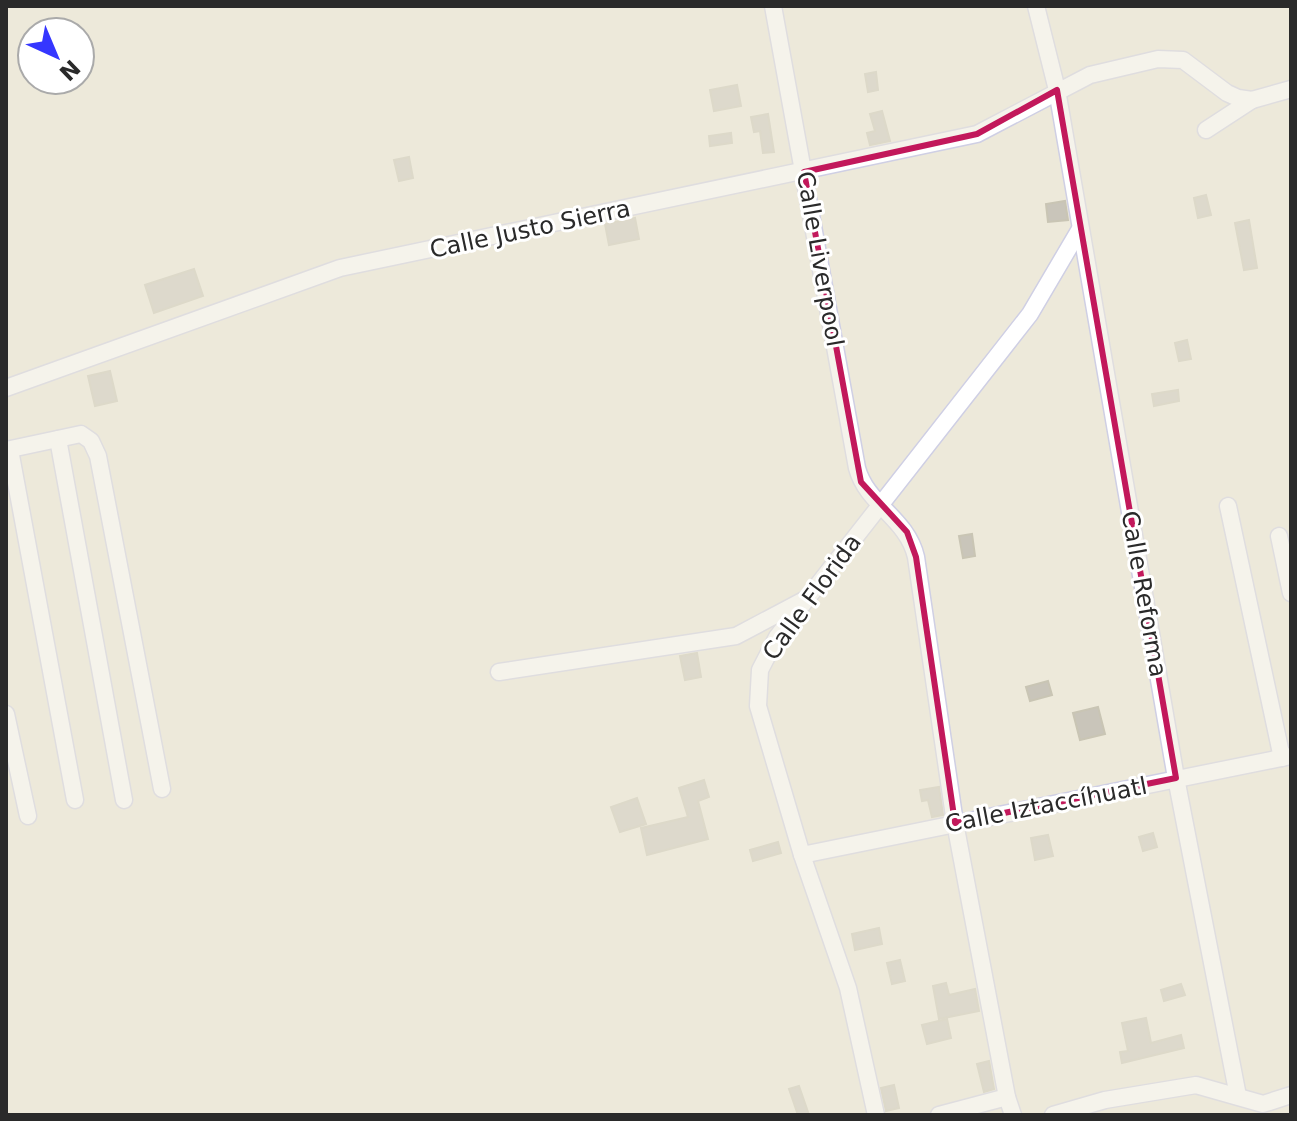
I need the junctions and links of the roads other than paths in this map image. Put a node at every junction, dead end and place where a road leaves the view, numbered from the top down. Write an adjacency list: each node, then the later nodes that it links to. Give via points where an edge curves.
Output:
1 (773, 6): 7 (street, Calle Liverpool)
2 (1036, 6): 4 (street, Calle Reforma)
3 (1291, 89): 5 (street)
4 (1057, 90): 5 (street, Calle Justo Sierra, via 1090,75 1158,59 1183,60 1227,93); 7 (street, Calle Justo Sierra, via 977,134); 8 (street, Calle Reforma)
5 (1252, 100): 6 (street)
6 (1206, 130)
7 (804, 172): 9 (street, Calle Justo Sierra, via 340,268); 12 (street, Calle Liverpool, via 857,468 861,482)
8 (1080, 229): 12 (street, Calle Florida, via 1030,314); 20 (street, Calle Reforma)
9 (6, 388)
10 (58, 439): 11 (street); 21 (street, via 81,434 98,456); 23 (street)
11 (8, 450): 22 (street)
12 (882, 504): 16 (street, Calle Florida); 25 (street, Calle Liverpool, via 907,532 916,557)
13 (1228, 506): 19 (street)
14 (1279, 536): 15 (street)
15 (1291, 593)
16 (809, 597): 17 (street, via 736,636); 26 (street, Calle Florida, via 777,637 760,670 758,706)
17 (499, 672)
18 (6, 714): 24 (street)
19 (1286, 757): 20 (street, Calle Iztaccíhuatl)
20 (1176, 778): 25 (street, Calle Iztaccíhuatl); 28 (street, Calle Reforma)
21 (162, 789)
22 (75, 800)
23 (124, 800)
24 (28, 816)
25 (955, 823): 26 (street, Calle Iztaccíhuatl); 29 (street, Calle Liverpool)
26 (802, 855): 30 (street, Calle Florida, via 848,988)
27 (1291, 1095): 28 (street, via 1263,1104)
28 (1238, 1096): 33 (street, via 1196,1085 1105,1100)
29 (1007, 1097): 31 (street); 32 (street, Calle Liverpool)
30 (876, 1115)
31 (939, 1115)
32 (1013, 1115)
33 (1053, 1115)

